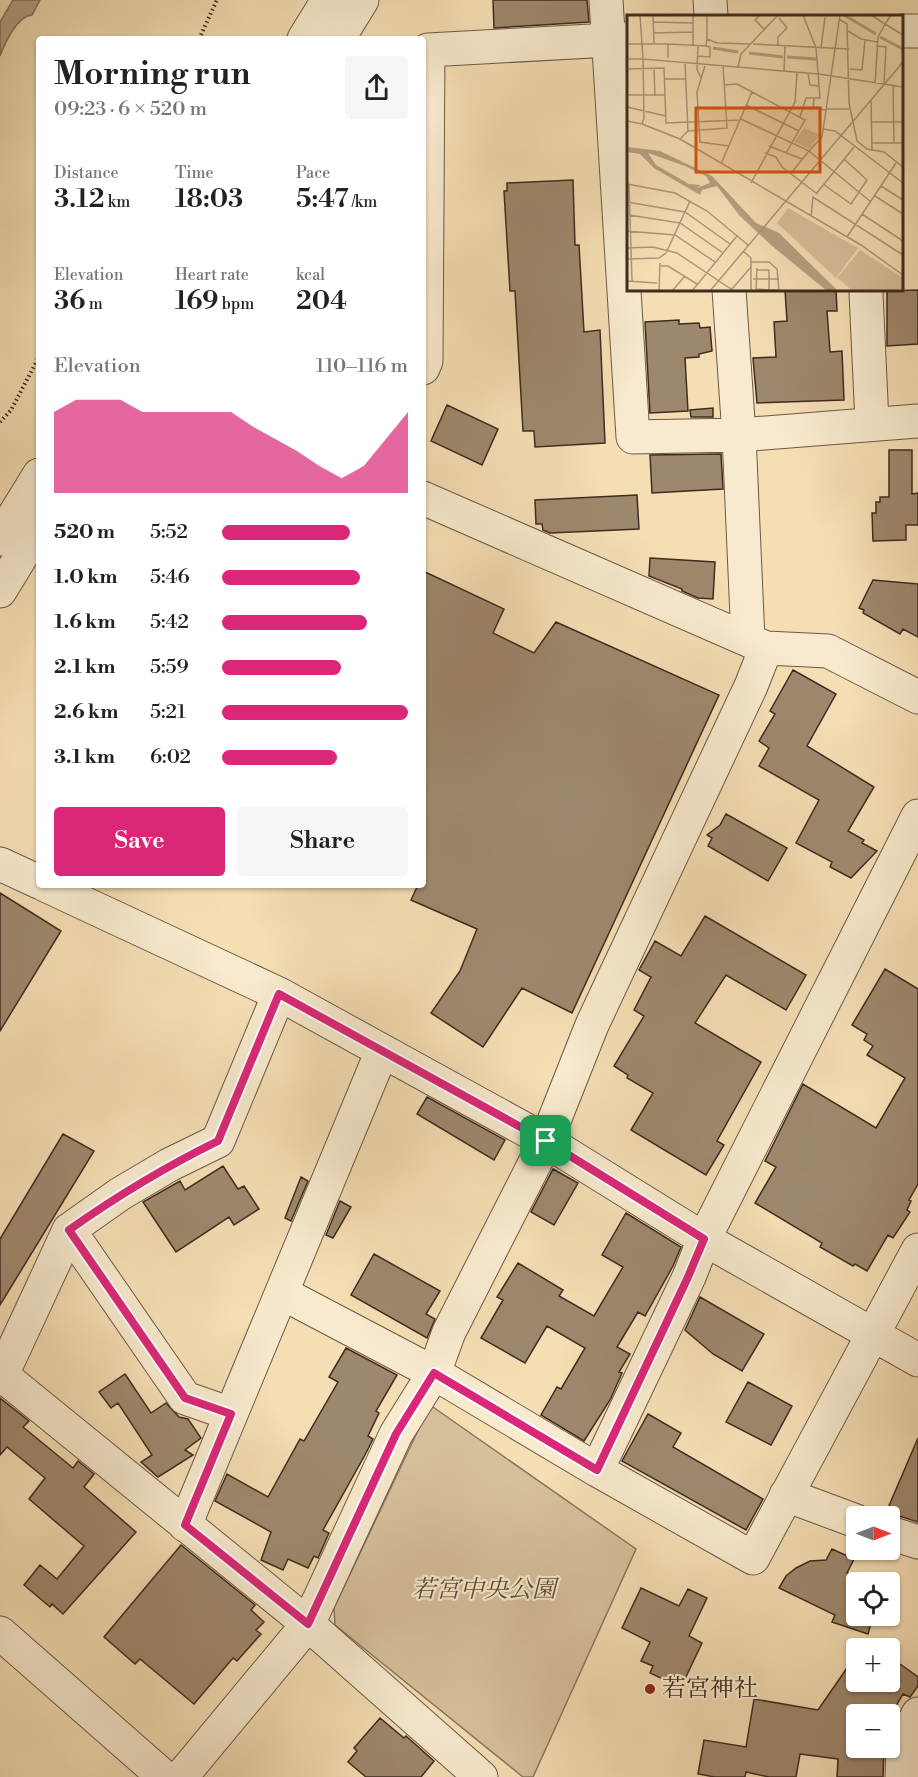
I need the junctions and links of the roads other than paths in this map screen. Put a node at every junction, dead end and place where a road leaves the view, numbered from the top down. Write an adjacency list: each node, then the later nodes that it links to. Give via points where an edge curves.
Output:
1 (328, 0): 8 (street)
2 (362, 0): 9 (street)
3 (606, 0): 10 (street)
4 (710, 0): 5 (street)
5 (711, 15)
6 (918, 31): 7 (street)
7 (903, 32)
8 (306, 36)
9 (340, 36)
10 (619, 40): 11 (street); 15 (street, via 428,50)
11 (627, 267)
12 (628, 291): 18 (street, via 633,437)
13 (729, 291): 18 (street)
14 (866, 292): 17 (street)
15 (426, 361)
16 (918, 421): 17 (street)
17 (872, 423): 18 (street)
18 (739, 435): 24 (street)
19 (36, 480): 22 (street)
20 (426, 499): 24 (street)
21 (36, 532): 23 (street)
22 (0, 539)
23 (0, 591)
24 (757, 644): 25 (street, via 828,651); 32 (street, via 751,686 592,1025)
25 (918, 697)
26 (918, 816): 34 (street)
27 (0, 864): 28 (street)
28 (36, 881)
29 (51, 888): 30 (street)
30 (279, 994): 31 (street); 33 (street, via 218,1141 120,1194)
31 (382, 1051): 32 (street); 36 (street)
32 (546, 1141): 34 (street); 39 (street, via 458,1313)
33 (69, 1230): 40 (street); 41 (street, via 185,1398)
34 (704, 1239): 37 (street); 42 (street)
35 (918, 1250): 37 (street)
36 (282, 1293): 39 (street); 41 (street)
37 (873, 1333): 38 (street); 43 (street)
38 (918, 1360)
39 (434, 1373): 42 (street); 48 (street, via 396,1434)
40 (2, 1378): 45 (street)
41 (231, 1414): 45 (street)
42 (597, 1470): 43 (street, via 753,1558)
43 (786, 1495): 44 (street)
44 (846, 1517)
45 (185, 1525): 48 (street)
46 (900, 1536): 47 (street)
47 (918, 1542)
48 (308, 1624): 52 (street); 53 (street)
49 (0, 1633): 51 (street)
50 (918, 1714): 54 (street, via 903,1743)
51 (164, 1777)
52 (181, 1777)
53 (481, 1777)
54 (902, 1777)

